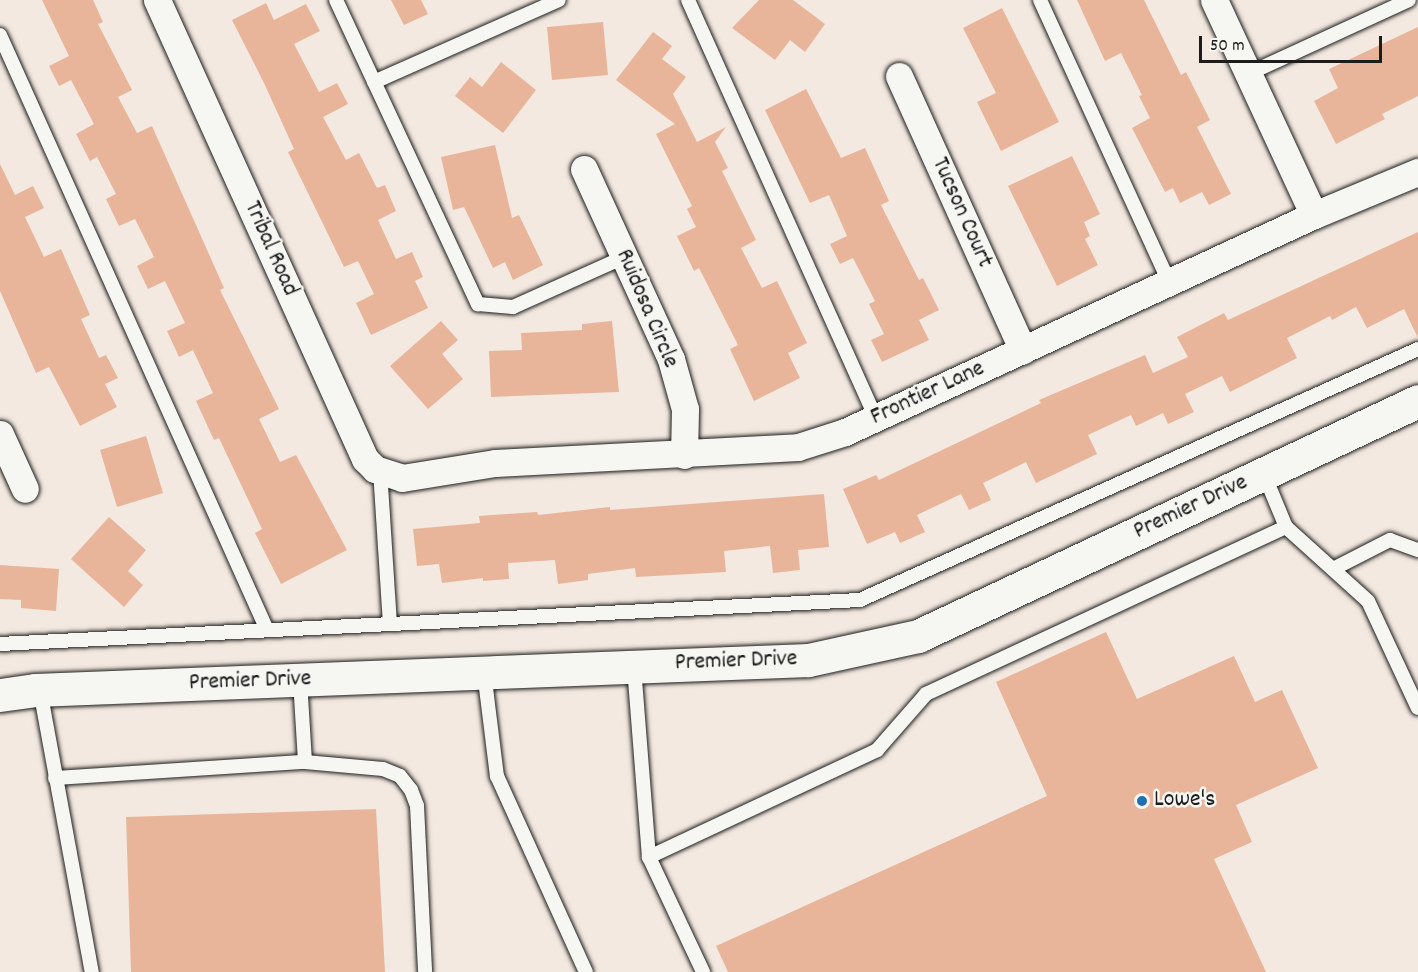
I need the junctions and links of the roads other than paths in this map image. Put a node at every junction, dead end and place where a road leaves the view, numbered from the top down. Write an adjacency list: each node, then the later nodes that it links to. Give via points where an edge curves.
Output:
1 (336, 0): 12 (lane)
2 (559, 0): 12 (lane)
3 (687, 0): 21 (lane)
4 (1040, 0): 17 (lane)
5 (1214, 0): 10 (street)
6 (1409, 0): 8 (lane)
7 (165, 3): 24 (street, Tribal Road, via 365,459)
8 (1393, 3): 10 (lane)
9 (0, 35): 31 (lane)
10 (1248, 74): 15 (street)
11 (899, 76): 19 (street, Tucson Court)
12 (374, 82): 16 (lane, via 478,304 513,307)
13 (584, 169): 16 (street, Ruidosa Circle)
14 (1418, 172): 15 (street, Frontier Lane)
15 (1314, 214): 17 (street, Frontier Lane)
16 (624, 257): 23 (street, Ruidosa Circle, via 671,359 685,409)
17 (1169, 282): 19 (street, Frontier Lane)
18 (1418, 349): 30 (lane, via 860,600)
19 (1023, 351): 21 (street, Frontier Lane)
20 (1418, 402): 25 (street, Premier Drive)
21 (876, 418): 23 (street, Frontier Lane, via 798,447)
22 (0, 434): 26 (street)
23 (684, 455): 24 (street, Frontier Lane, via 495,463)
24 (391, 474): 30 (lane)
25 (1264, 474): 27 (lane); 33 (street, Premier Drive, via 918,636 808,660)
26 (25, 489)
27 (1286, 527): 29 (lane); 41 (lane, via 926,694 877,750)
28 (1418, 550): 29 (lane, via 1390,540)
29 (1335, 568): 38 (lane, via 1368,601)
30 (390, 624): 31 (lane)
31 (267, 630): 32 (lane)
32 (0, 644)
33 (634, 667): 34 (street, Premier Drive); 41 (lane)
34 (484, 672): 35 (street, Premier Drive); 44 (lane, via 497,776)
35 (300, 680): 36 (street, Premier Drive); 39 (lane)
36 (40, 690): 37 (street, Premier Drive); 40 (lane)
37 (0, 695)
38 (1418, 708)
39 (305, 762): 40 (lane); 43 (lane, via 383,769 400,776 411,790 417,806)
40 (55, 778): 42 (lane)
41 (649, 857): 45 (lane)
42 (92, 972)
43 (425, 972)
44 (586, 972)
45 (704, 972)

